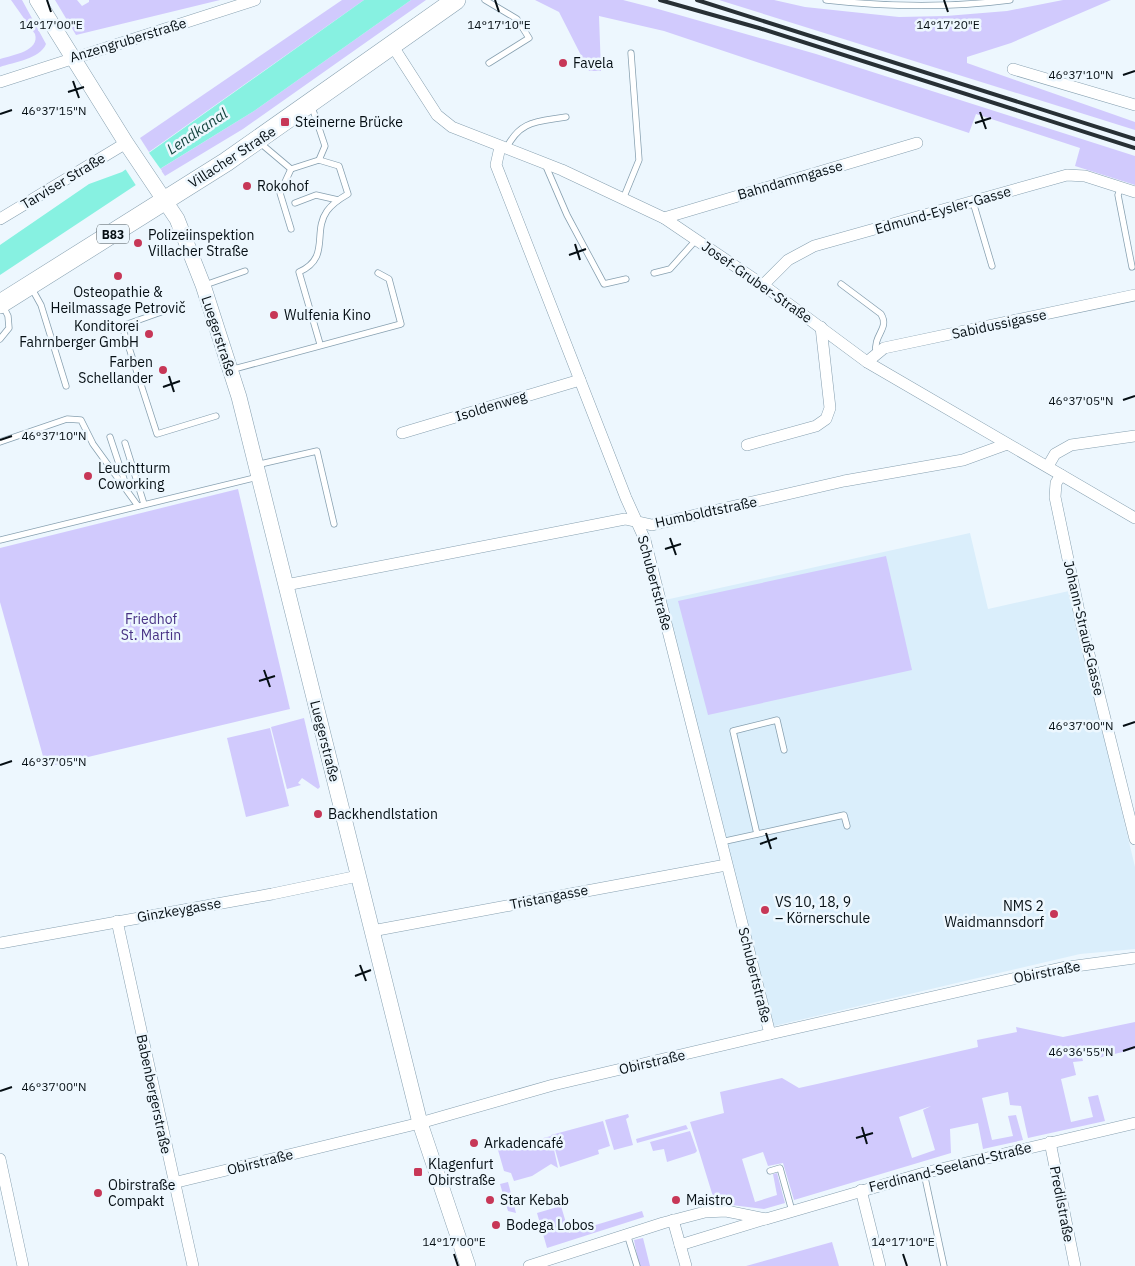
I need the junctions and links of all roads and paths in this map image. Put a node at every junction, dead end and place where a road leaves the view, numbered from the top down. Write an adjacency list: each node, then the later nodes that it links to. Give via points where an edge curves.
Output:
1 (37, 0): 9 (street, Luegerstraße)
2 (256, 0): 9 (street, Anzengruberstraße)
3 (456, 0): 7 (main road, Villacher Straße / B83)
4 (485, 0): 10 (lane, via 517,19 529,38)
5 (826, 0): 6 (lane, via 876,6 980,4)
6 (1010, 0)
7 (392, 45): 13 (main road, Villacher Straße / B83); 19 (street, Josef-Gruber-Straße, via 437,115 452,127)
8 (631, 53): 26 (lane, via 639,160)
9 (73, 57): 12 (street, Anzengruberstraße); 18 (street, Luegerstraße)
10 (489, 64)
11 (1013, 69): 14 (street)
12 (0, 82)
13 (311, 104): 16 (main road, Villacher Straße / B83); 20 (lane, via 325,146)
14 (1135, 105)
15 (566, 117): 19 (lane, via 529,124 513,134)
16 (257, 141): 22 (lane); 25 (main road, Villacher Straße / B83)
17 (917, 143): 30 (street, Bahndammgasse)
18 (128, 146): 25 (street, Luegerstraße); 31 (street, Tarviser Straße)
19 (503, 148): 21 (street, Josef-Gruber-Straße); 53 (street, Schubertstraße, via 496,165)
20 (319, 160): 22 (lane); 27 (lane, via 339,166 348,194)
21 (545, 164): 26 (street, Josef-Gruber-Straße); 39 (lane, via 567,215 604,284)
22 (291, 169): 32 (lane, via 280,193)
23 (1121, 187): 24 (street, Edmund-Eysler-Gasse); 28 (street, Edmund-Eysler-Gasse, via 1085,176 1067,175); 35 (lane, via 1118,195)
24 (1135, 192)
25 (160, 193): 41 (main road, Villacher Straße / B83); 43 (street, Luegerstraße, via 182,228)
26 (622, 199): 30 (street, Josef-Gruber-Straße)
27 (338, 200): 29 (lane, via 316,195); 49 (lane, via 327,211 321,224 321,249 314,261 299,272)
28 (973, 202): 34 (lane); 42 (street, Edmund-Eysler-Gasse, via 814,246 788,260)
29 (295, 203)
30 (664, 218): 33 (street, Josef-Gruber-Straße)
31 (0, 219)
32 (291, 228)
33 (696, 240): 37 (lane, via 670,268); 42 (street, Josef-Gruber-Straße)
34 (992, 266)
35 (1132, 267)
36 (244, 271): 43 (lane)
37 (654, 272)
38 (378, 273): 49 (lane, via 389,279 401,324)
39 (626, 279)
40 (841, 284): 50 (lane, via 884,319 884,326 876,338)
41 (30, 285): 45 (main road, Villacher Straße / B83); 54 (lane, via 41,305)
42 (763, 285): 47 (street, Josef-Gruber-Straße)
43 (203, 286): 52 (street, Luegerstraße)
44 (1135, 295): 50 (street, Sabidussigasse, via 884,348)
45 (1, 303): 48 (lane, via 8,316 9,328)
46 (178, 306): 55 (lane, via 122,326 157,434)
47 (821, 326): 51 (street, Josef-Gruber-Straße); 62 (street, via 830,408 826,419 816,426)
48 (0, 339)
49 (320, 344): 52 (lane)
50 (876, 353): 51 (street, Sabidussigasse)
51 (867, 362): 61 (street, Josef-Gruber-Straße)
52 (230, 370): 64 (street, Luegerstraße)
53 (580, 380): 56 (street, Isoldenweg); 69 (street, Schubertstraße)
54 (66, 386)
55 (216, 416)
56 (402, 433)
57 (1135, 436): 63 (street, via 1071,445 1055,454)
58 (110, 437): 66 (lane)
59 (0, 442): 66 (lane, via 67,419 81,420 93,444)
60 (126, 443): 67 (lane)
61 (1007, 444): 63 (street, Josef-Gruber-Straße); 69 (street, Humboldtstraße, via 963,460 844,481 652,525)
62 (747, 445)
63 (1048, 466): 65 (street, Josef-Gruber-Straße)
64 (257, 471): 67 (lane); 70 (lane, via 317,451); 72 (street, Luegerstraße)
65 (1061, 475): 68 (street, Josef-Gruber-Straße); 76 (street, Johann-Strauß-Gasse, via 1056,483 1055,497 1082,626)
66 (128, 492): 67 (lane)
67 (141, 505): 71 (lane)
68 (1135, 518)
69 (637, 522): 72 (street, Humboldtstraße, via 625,519); 77 (street, Schubertstraße, via 650,559)
70 (334, 524)
71 (0, 540)
72 (286, 585): 79 (street, Luegerstraße)
73 (784, 750): 75 (lane, via 777,720 733,731)
74 (847, 826): 75 (lane, via 844,814)
75 (757, 834): 77 (lane)
76 (1135, 840)
77 (721, 842): 78 (street, Schubertstraße)
78 (726, 865): 81 (street, Tristangasse); 84 (street, Schubertstraße)
79 (358, 876): 80 (street, Ginzkeygasse); 81 (street, Luegerstraße)
80 (117, 922): 82 (street, Ginzkeygasse); 91 (street, Babenbergerstraße)
81 (372, 930): 86 (street, Luegerstraße)
82 (0, 943)
83 (1135, 958): 84 (street, Obirstraße, via 1061,968)
84 (770, 1034): 86 (street, Obirstraße, via 553,1085)
85 (1135, 1122): 87 (street, Ferdinand-Seeland-Straße)
86 (420, 1123): 91 (street, Obirstraße); 101 (street, Luegerstraße)
87 (1050, 1142): 90 (street, Ferdinand-Seeland-Straße); 106 (street, Predilstraße)
88 (0, 1159): 99 (street)
89 (770, 1171): 93 (lane, via 780,1168)
90 (924, 1173): 92 (street, Ferdinand-Seeland-Straße); 105 (lane)
91 (173, 1183): 100 (street, Babenbergerstraße)
92 (861, 1190): 93 (street, Ferdinand-Seeland-Straße); 104 (street)
93 (792, 1211): 94 (street, Ferdinand-Seeland-Straße)
94 (766, 1219): 95 (street, Ferdinand-Seeland-Straße, via 718,1211); 97 (street, Ferdinand-Seeland-Straße)
95 (673, 1220): 96 (street, Ferdinand-Seeland-Straße); 97 (street)
96 (627, 1234): 98 (street, Ferdinand-Seeland-Straße); 102 (lane)
97 (680, 1245): 103 (street)
98 (536, 1265)
99 (23, 1266)
100 (193, 1266)
101 (468, 1266)
102 (637, 1266)
103 (686, 1266)
104 (880, 1266)
105 (944, 1266)
106 (1075, 1266)

